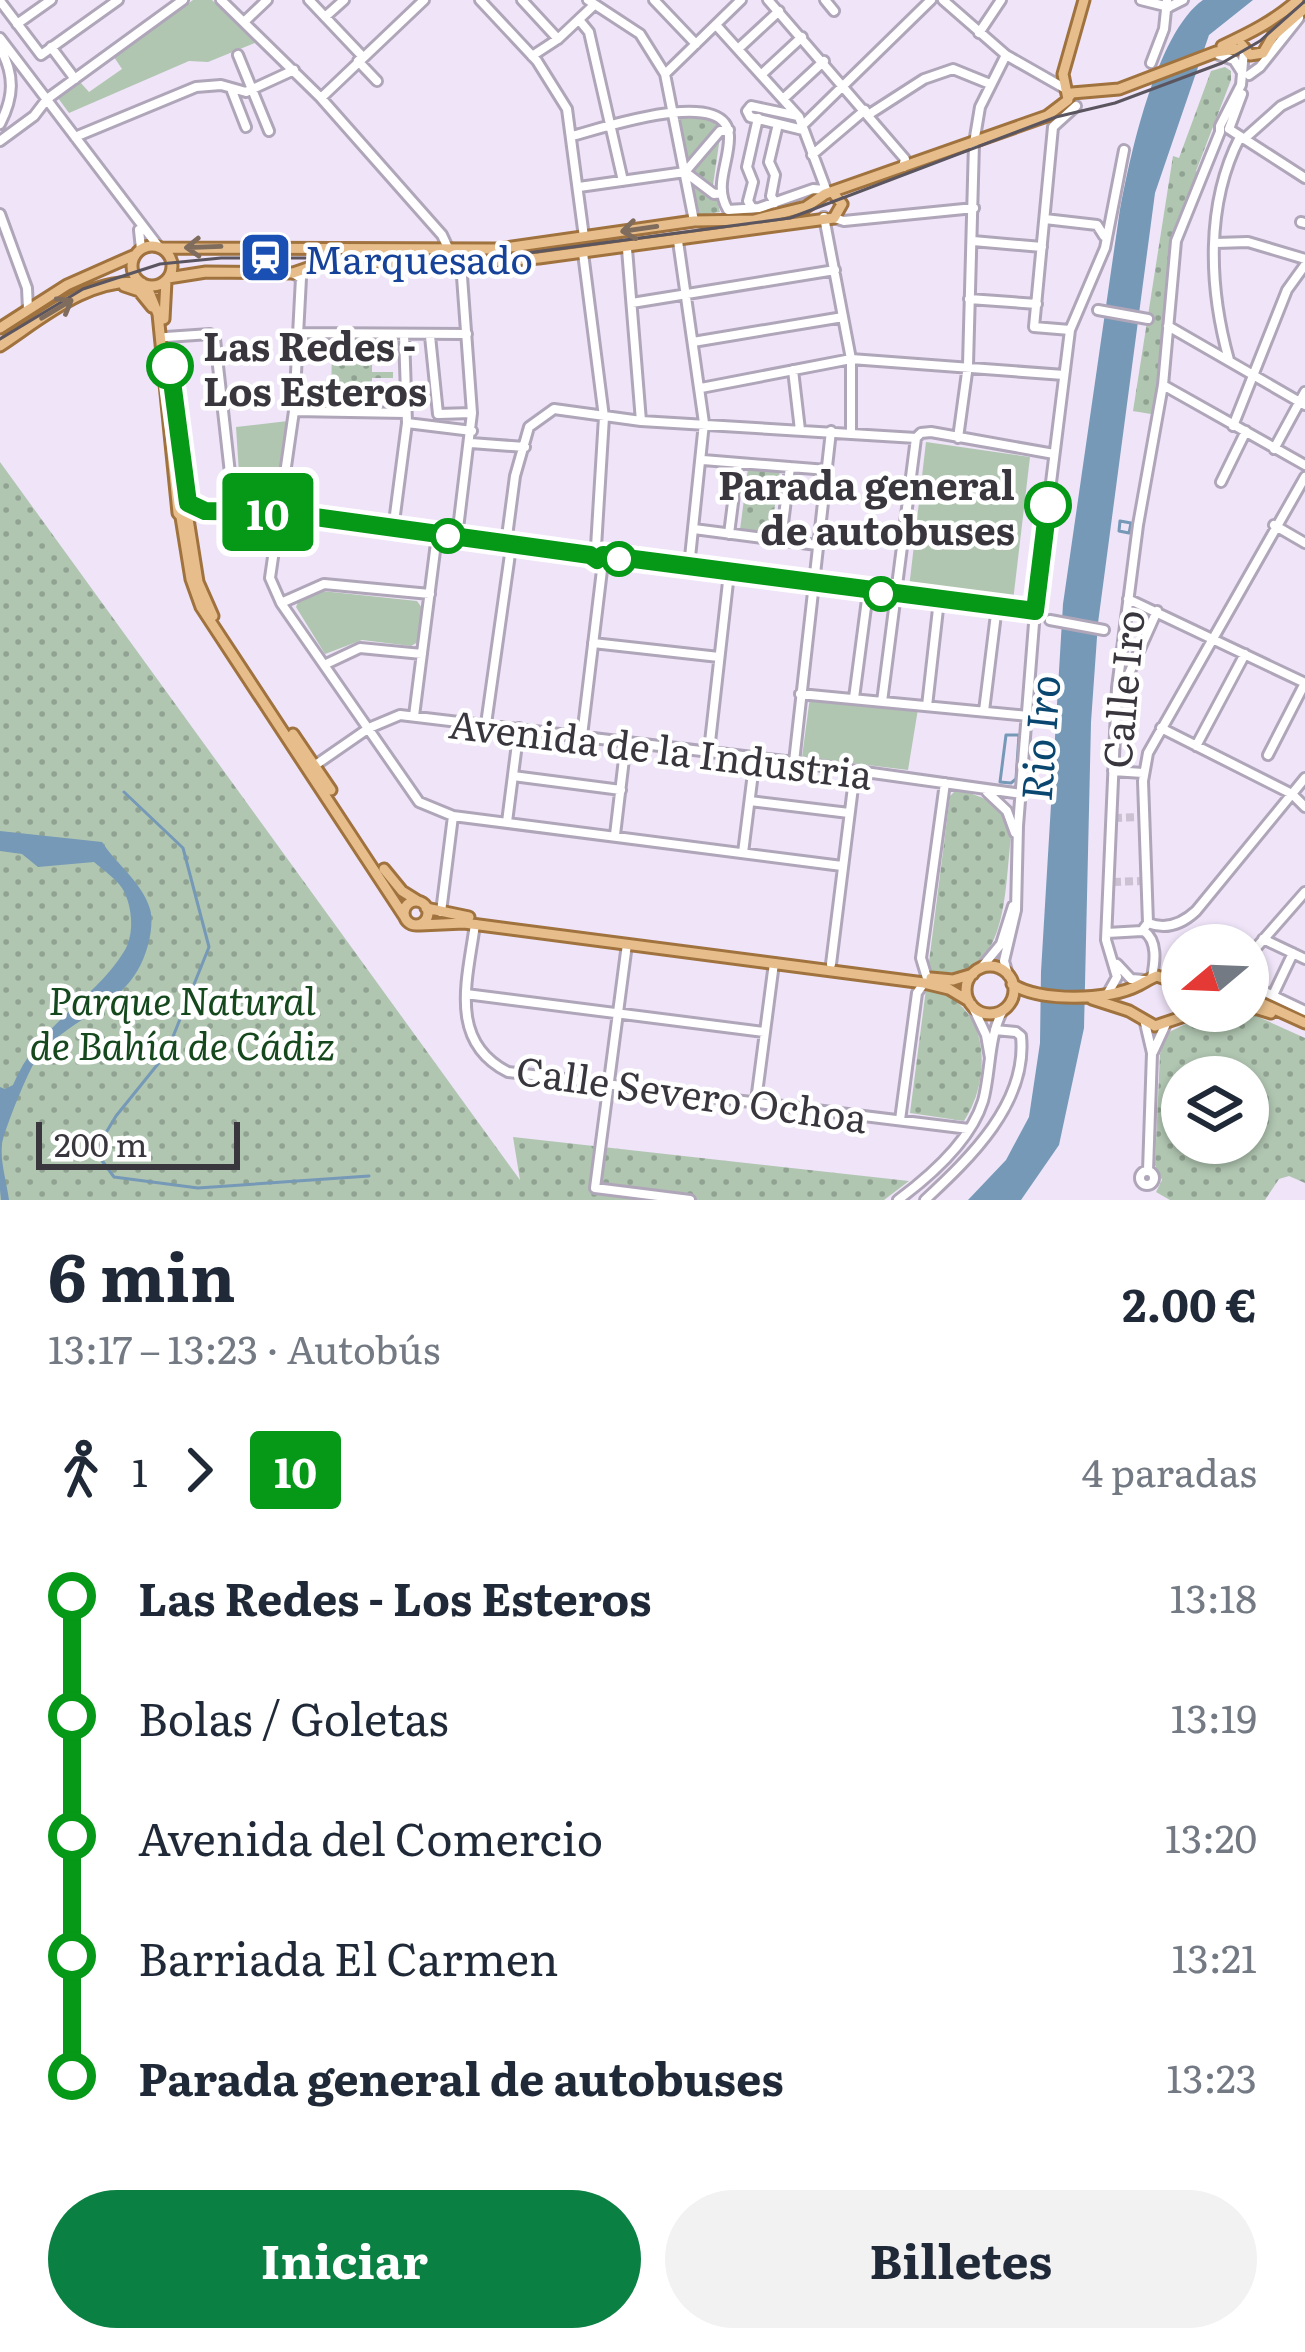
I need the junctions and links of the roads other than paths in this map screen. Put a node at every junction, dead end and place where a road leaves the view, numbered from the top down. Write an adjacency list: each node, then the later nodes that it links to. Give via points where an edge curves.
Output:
1 (51, 0): 30 (street)
2 (118, 0): 40 (street)
3 (183, 0): 56 (street)
4 (221, 0): 29 (street)
5 (267, 0): 29 (street)
6 (310, 0): 27 (street)
7 (344, 0): 27 (street)
8 (424, 0): 49 (street)
9 (480, 0): 48 (street)
10 (522, 0): 37 (street)
11 (653, 0): 38 (street)
12 (741, 0): 31 (street)
13 (768, 0): 25 (street)
14 (824, 0): 26 (street)
15 (931, 0): 59 (street)
16 (943, 0): 33 (street)
17 (1001, 0): 33 (street)
18 (1084, 0): 63 (main road, via 1066,66)
19 (1142, 0): 23 (street)
20 (1183, 0): 23 (street)
21 (0, 2): 30 (street)
22 (591, 3): 28 (street); 53 (street, via 640,34)
23 (1168, 3): 51 (street)
24 (1302, 10): 32 (main road); 39 (main road); 55 (street)
25 (779, 11): 35 (street); 43 (street)
26 (834, 11)
27 (325, 17): 49 (street)
28 (580, 21): 37 (street); 75 (street, via 590,32)
29 (244, 22): 52 (street)
30 (17, 24): 40 (street, via 40,55)
31 (716, 25): 38 (street); 43 (street)
32 (1257, 29): 34 (main road); 39 (main road)
33 (979, 33): 46 (street)
34 (1244, 34): 42 (main road); 44 (main road)
35 (802, 37): 50 (street); 54 (street)
36 (0, 38): 65 (street)
37 (558, 39): 48 (street)
38 (696, 44): 53 (street)
39 (1268, 45): 47 (main road)
40 (51, 47): 56 (street)
41 (0, 48): 72 (street, via 12,84)
42 (1243, 49): 44 (main road); 47 (main road); 55 (street)
43 (739, 50): 54 (street)
44 (1212, 54): 55 (street, via 1230,57); 63 (main road)
45 (238, 55): 61 (street)
46 (1006, 55): 58 (street); 63 (street)
47 (1260, 55): 55 (street)
48 (532, 56): 81 (street, via 567,109)
49 (360, 59): 57 (street); 64 (street)
50 (824, 61): 59 (street); 66 (street)
51 (1151, 63)
52 (294, 70): 61 (street); 64 (street)
53 (665, 74): 67 (street)
54 (762, 74): 66 (street)
55 (1246, 75): 77 (street, Calle Iro)
56 (74, 79): 65 (street)
57 (377, 80)
58 (990, 84): 68 (street, via 953,69); 84 (street)
59 (845, 88): 68 (street); 74 (street)
60 (231, 90): 61 (street); 76 (street); 80 (street, via 196,87)
61 (253, 90): 79 (street)
62 (1305, 94): 82 (street)
63 (1072, 97): 84 (main road); 99 (street, via 1053,127)
64 (321, 98): 109 (street)
65 (47, 99): 69 (street); 70 (street)
66 (783, 99): 74 (street)
67 (673, 112): 75 (street); 78 (street, via 711,112); 88 (street)
68 (866, 112): 86 (street); 87 (street, via 905,160)
69 (58, 114): 70 (street); 80 (street)
70 (34, 116): 83 (street)
71 (758, 118): 73 (street); 74 (street, via 749,107); 96 (street, via 747,167)
72 (0, 124)
73 (778, 124): 74 (street); 94 (street, via 769,162)
74 (802, 124): 86 (street)
75 (610, 126): 81 (street); 90 (street)
76 (246, 127)
77 (1225, 128): 82 (street); 130 (street, Calle Iro, via 1176,241)
78 (729, 130): 88 (street, via 720,130); 93 (street)
79 (269, 131)
80 (75, 136): 101 (street)
81 (572, 136): 91 (street)
82 (1241, 138): 89 (street); 105 (street, via 1217,196)
83 (0, 141)
84 (974, 143): 87 (main road); 95 (street)
85 (1124, 150): 112 (street)
86 (812, 155): 92 (street)
87 (902, 168): 92 (main road)
88 (686, 172): 90 (street); 93 (street); 100 (street)
89 (1305, 178)
90 (623, 181): 91 (street)
91 (578, 187): 102 (street)
92 (826, 193): 94 (street, via 813,189); 98 (main road, via 817,210); 98 (main road, via 842,204); 100 (main road, via 802,209 754,220)
93 (722, 194): 96 (street, via 728,210)
94 (775, 203): 96 (street)
95 (974, 208): 98 (street); 104 (street)
96 (754, 209)
97 (0, 214): 120 (street)
98 (829, 217): 103 (main road); 115 (street)
99 (1045, 219): 107 (street); 112 (street, via 1101,226)
100 (694, 221): 102 (main road, one-way to 102)
101 (138, 223): 106 (street); 110 (street)
102 (583, 237): 109 (main road); 111 (main road, via 590,243)
103 (677, 242): 108 (main road); 121 (street)
104 (973, 242): 107 (street); 123 (street)
105 (1216, 243): 113 (street, via 1249,242); 142 (street, via 1216,305)
106 (160, 247): 109 (main road, one-way to 106); 110 (main road); 117 (main road, via 172,260)
107 (1042, 247): 125 (street)
108 (627, 249): 111 (main road); 124 (street)
109 (449, 251)
110 (138, 252): 119 (main road, via 132,270); 122 (main road)
111 (584, 253): 114 (main road); 152 (street)
112 (1099, 260): 132 (street)
113 (1305, 262): 145 (street)
114 (461, 263): 116 (main road, via 322,263); 134 (street)
115 (835, 270): 121 (street); 128 (street)
116 (293, 273): 117 (main road); 133 (street, via 301,278)
117 (167, 279): 119 (main road); 137 (main road)
118 (119, 283): 119 (main road); 139 (main road, one-way to 118, via 80,296); 140 (main road, via 150,303)
119 (144, 284): 140 (main road, via 158,314)
120 (27, 289): 122 (street); 126 (street)
121 (685, 295): 124 (street); 138 (street)
122 (44, 298): 126 (main road)
123 (969, 299): 125 (street); 143 (street)
124 (632, 303): 154 (street)
125 (1037, 304): 132 (street, via 1034,327)
126 (28, 309): 131 (main road)
127 (1098, 310): 129 (street)
128 (844, 317): 138 (street); 141 (street)
129 (1148, 319)
130 (1168, 326): 142 (street); 147 (street, Calle Iro)
131 (0, 328)
132 (1070, 330): 146 (street)
133 (299, 333): 135 (street); 150 (street)
134 (467, 334): 136 (street); 151 (street)
135 (404, 335): 136 (street); 153 (street)
136 (430, 336): 151 (street, via 439,414)
137 (166, 337): 175 (street, via 210,334 216,341); 176 (main road)
138 (693, 342): 148 (street)
139 (0, 346)
140 (162, 357): 176 (main road)
141 (851, 359): 143 (street); 144 (street); 160 (street)
142 (1229, 360): 145 (street)
143 (968, 365): 146 (street); 163 (street)
144 (793, 370): 148 (street); 157 (street)
145 (1254, 374): 149 (street); 156 (street)
146 (1064, 375): 167 (street)
147 (1163, 385): 156 (street); 195 (street, Calle Iro)
148 (701, 388): 155 (street)
149 (1303, 399): 166 (street)
150 (294, 411): 153 (street); 177 (street)
151 (472, 413): 158 (street)
152 (604, 417): 154 (street); 165 (street, via 562,408 544,413); 188 (street)
153 (406, 418): 158 (street); 179 (street)
154 (640, 421): 155 (street)
155 (704, 423): 157 (street); 168 (street)
156 (1233, 426): 161 (street)
157 (800, 430): 159 (street)
158 (472, 431): 164 (street)
159 (831, 431): 160 (street); 172 (street)
160 (851, 431): 162 (street)
161 (1246, 431): 166 (street); 174 (street)
162 (916, 438): 163 (street); 194 (street)
163 (958, 438): 167 (street)
164 (470, 442): 165 (street); 183 (street)
165 (524, 447): 186 (street)
166 (1274, 448): 170 (street)
167 (1054, 454): 199 (street)
168 (703, 460): 169 (street); 180 (street)
169 (738, 463): 171 (street); 181 (street)
170 (1305, 465)
171 (790, 467): 172 (street); 184 (street)
172 (827, 470): 187 (street)
173 (1305, 477): 178 (street)
174 (1221, 482)
175 (234, 509): 176 (street); 177 (street)
176 (187, 511): 231 (main road, via 209,609); 257 (main road, via 201,607)
177 (279, 512): 179 (street); 197 (street, via 270,578)
178 (1274, 525): 185 (street); 203 (street)
179 (393, 530): 182 (street)
180 (694, 530): 181 (street); 189 (street)
181 (729, 534): 184 (street)
182 (437, 536): 183 (street); 193 (street)
183 (457, 537): 186 (street)
184 (782, 541): 187 (street)
185 (1305, 543)
186 (508, 545): 188 (street); 220 (street)
187 (818, 545): 191 (street)
188 (593, 554): 189 (street); 204 (street, via 602,570)
189 (689, 567): 190 (street)
190 (729, 573): 191 (street); 207 (street)
191 (813, 584): 192 (street); 212 (street)
192 (868, 592): 194 (street); 214 (street)
193 (430, 594): 197 (street, via 324,584); 205 (street)
194 (898, 596): 196 (street); 215 (street)
195 (1128, 599): 200 (street); 209 (street, Calle Iro)
196 (939, 600): 198 (street); 216 (street)
197 (281, 603): 208 (street)
198 (997, 606): 199 (street); 217 (street)
199 (1035, 611): 219 (street)
200 (1157, 611): 203 (street); 210 (street)
201 (1050, 620): 202 (street)
202 (1105, 630)
203 (1210, 638): 206 (street); 223 (street)
204 (593, 643): 207 (street); 224 (street)
205 (422, 654): 208 (street, via 360,648); 218 (street)
206 (1245, 654): 211 (street); 226 (street)
207 (718, 657): 227 (street)
208 (324, 665): 221 (street)
209 (1119, 671): 210 (street); 213 (street, Calle Iro)
210 (1130, 674): 213 (street)
211 (1305, 683): 228 (street)
212 (800, 694): 214 (street); 230 (street)
213 (1118, 697): 233 (street, Calle Iro)
214 (854, 698): 215 (street)
215 (882, 702): 216 (street)
216 (926, 706): 217 (street)
217 (985, 711): 219 (street)
218 (414, 716): 220 (street, Avenida de la Industria); 221 (street, Avenida de la Industria, via 394,715)
219 (1028, 716): 240 (street)
220 (486, 724): 222 (street, Avenida de la Industria)
221 (368, 728): 231 (street, Avenida de la Industria); 245 (street, via 418,802)
222 (519, 728): 224 (street, Avenida de la Industria); 235 (street)
223 (1161, 728): 226 (street); 234 (street)
224 (582, 736): 225 (street, Avenida de la Industria)
225 (626, 742): 227 (street, Avenida de la Industria); 239 (street)
226 (1196, 746): 241 (street)
227 (709, 751): 229 (street, Avenida de la Industria)
228 (1268, 755)
229 (755, 757): 230 (street, Avenida de la Industria); 242 (street)
230 (794, 761): 232 (street, Avenida de la Industria)
231 (314, 766): 252 (main road, via 392,881)
232 (855, 771): 237 (street, Avenida de la Industria); 244 (street)
233 (1113, 771): 234 (street); 265 (street, Calle Iro)
234 (1143, 773): 261 (street)
235 (513, 776): 239 (street); 246 (street)
236 (1305, 778): 241 (street)
237 (945, 783): 238 (street, Avenida de la Industria); 276 (street, via 921,958)
238 (981, 788): 240 (street, Avenida de la Industria); 248 (street, via 1007,811)
239 (621, 790): 247 (street)
240 (1022, 794): 248 (street)
241 (1292, 794): 243 (street); 259 (street)
242 (750, 801): 244 (street); 249 (street)
243 (1305, 807)
244 (849, 813): 250 (street)
245 (453, 816): 246 (street); 255 (street)
246 (507, 823): 247 (street)
247 (615, 835): 249 (street)
248 (1017, 844): 253 (street)
249 (743, 853): 250 (street)
250 (842, 866): 272 (street)
251 (1305, 892): 254 (street)
252 (422, 904): 255 (main road); 257 (main road, via 406,906); 260 (main road, via 427,917)
253 (1014, 904): 273 (street, via 1001,944); 274 (street, via 1004,961)
254 (1291, 908): 256 (street); 264 (street)
255 (441, 912): 272 (main road)
256 (1305, 915)
257 (404, 916): 260 (main road)
258 (475, 924): 260 (main road); 268 (main road); 279 (street, Calle Severo Ochoa)
259 (1178, 924)
260 (420, 925)
261 (1145, 927): 262 (street); 265 (street); 266 (street)
262 (1161, 927)
263 (1161, 928): 266 (street)
264 (1269, 932)
265 (1107, 933): 277 (street, via 1124,973); 278 (street, Calle Iro, via 1117,977)
266 (1152, 940): 277 (street)
267 (1269, 942): 269 (street)
268 (627, 944): 271 (main road); 288 (street)
269 (1294, 953): 270 (street); 282 (street)
270 (1305, 959)
271 (774, 963): 276 (main road); 293 (street)
272 (831, 964): 276 (main road)
273 (977, 971): 274 (main road, via 995,967); 276 (main road); 284 (main road, via 966,987)
274 (1010, 979): 281 (main road); 285 (main road)
275 (1161, 979): 277 (main road)
276 (926, 980): 284 (main road); 299 (street, via 917,993)
277 (1145, 981): 278 (main road); 289 (main road, via 1134,1000)
278 (1108, 993): 283 (main road)
279 (466, 994): 288 (street); 297 (street, Calle Severo Ochoa, via 468,1028 500,1068)
280 (1269, 994): 282 (street)
281 (1034, 995): 283 (main road); 285 (main road)
282 (1273, 995): 287 (street)
283 (1087, 998): 289 (main road)
284 (970, 1003): 285 (main road, via 989,1014); 296 (street)
285 (1005, 1008): 292 (street)
286 (1269, 1010): 291 (main road)
287 (1305, 1011)
288 (620, 1013): 293 (street); 297 (street)
289 (1141, 1019): 290 (main road); 295 (street)
290 (1161, 1022)
291 (1305, 1026)
292 (995, 1030): 296 (street); 304 (street, via 1021,1036 1011,1097)
293 (764, 1032): 298 (street)
294 (1165, 1032): 295 (street)
295 (1152, 1053): 301 (street)
296 (990, 1059): 300 (street)
297 (610, 1084): 298 (street, Calle Severo Ochoa); 302 (street, via 596,1187)
298 (756, 1101): 299 (street, Calle Severo Ochoa)
299 (900, 1120): 300 (street, Calle Severo Ochoa)
300 (969, 1129): 303 (street)
301 (1148, 1171)
302 (691, 1200)
303 (898, 1200)
304 (925, 1200)

